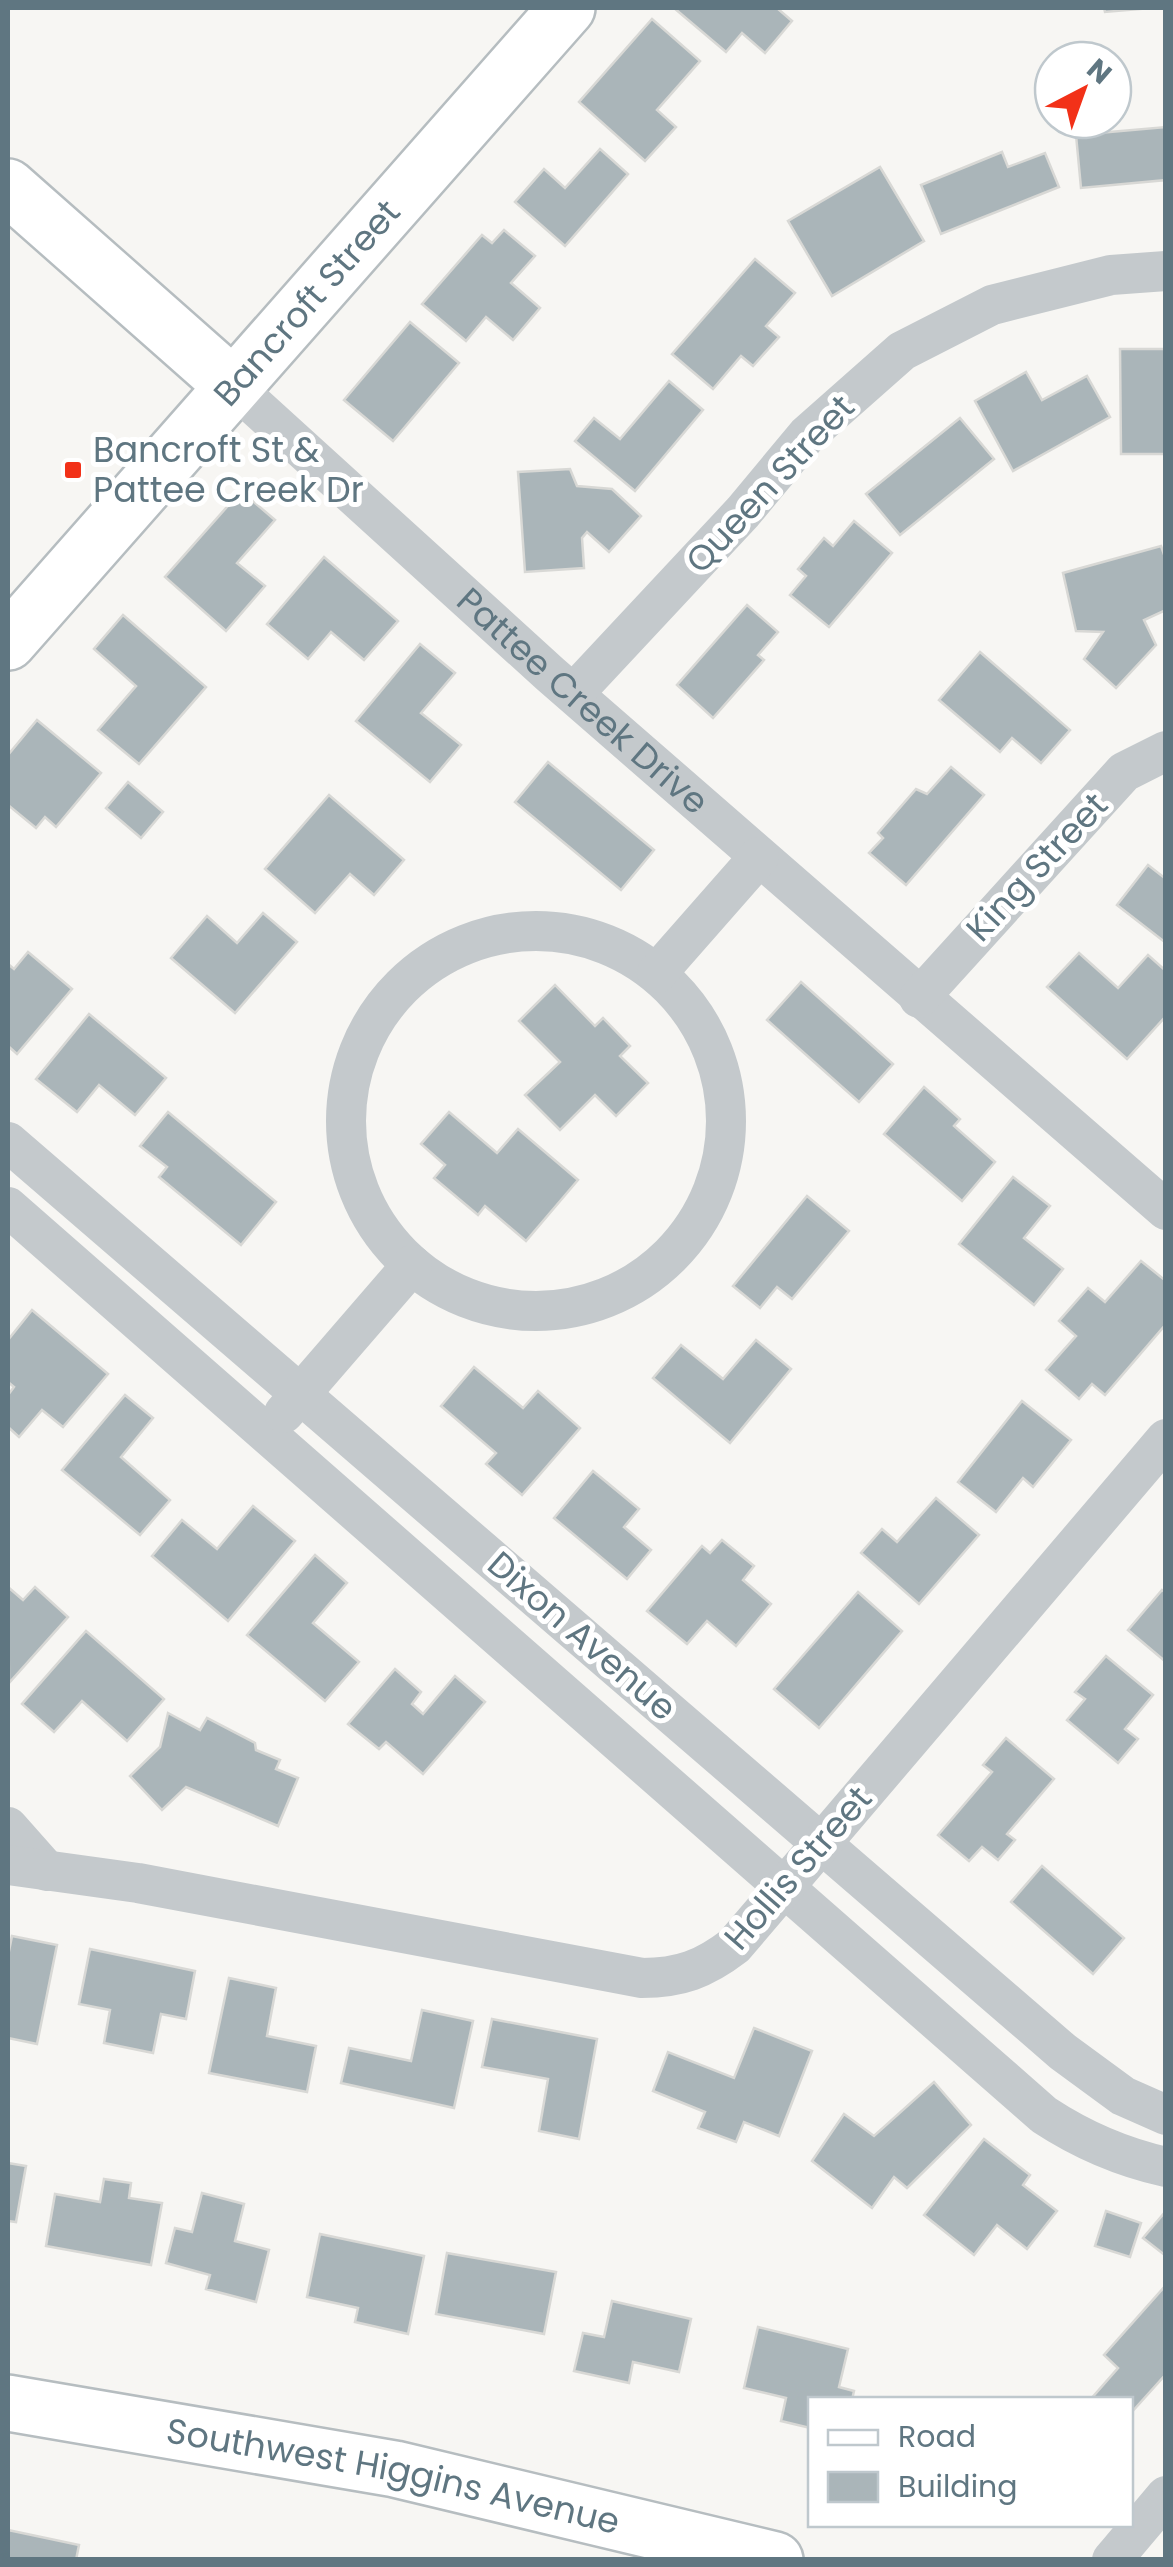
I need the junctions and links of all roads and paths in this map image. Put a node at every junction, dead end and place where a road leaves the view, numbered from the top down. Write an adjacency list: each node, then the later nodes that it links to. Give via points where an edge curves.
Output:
1 (567, 8): 4 (street, Bancroft Street)
2 (8, 188): 4 (street, Pattee Creek Drive)
3 (1166, 271): 6 (street, Queen Street, via 1111,276 992,305 902,351 807,436)
4 (232, 386): 5 (street, Bancroft Street); 6 (street, Pattee Creek Drive)
5 (8, 642)
6 (574, 694): 8 (street, Pattee Creek Drive)
7 (1166, 751): 10 (street, King Street, via 1124,772)
8 (759, 857): 9 (street); 10 (street, Pattee Creek Drive)
9 (656, 973): 14 (street, via 588,938 514,931 433,960 384,1006 353,1066 346,1136 371,1215); 14 (street, via 707,1037 725,1099 726,1138 716,1184 684,1241 621,1292 556,1310 486,1304)
10 (919, 998): 13 (street, Pattee Creek Drive)
11 (8, 1142): 15 (street, Dixon Avenue)
12 (8, 1207): 16 (street, Dixon Avenue)
13 (1166, 1210)
14 (412, 1265): 15 (street)
15 (301, 1392): 16 (street); 19 (street, Dixon Avenue)
16 (267, 1434): 22 (street, Dixon Avenue)
17 (1166, 1439): 19 (street, Hollis Street)
18 (8, 1827): 21 (street)
19 (821, 1844): 22 (street, Hollis Street); 23 (street, Dixon Avenue, via 1063,2052 1124,2096)
20 (8, 1865): 21 (street, Hollis Street)
21 (47, 1871): 22 (street, Hollis Street, via 642,1978 690,1974 713,1962)
22 (785, 1886): 24 (street, Dixon Avenue, via 1044,2115 1109,2150)
23 (1166, 2116)
24 (1166, 2167)
25 (8, 2403): 27 (street, Southwest Higgins Avenue, via 395,2469)
26 (1166, 2496): 28 (street)
27 (776, 2560)
28 (1112, 2560)

